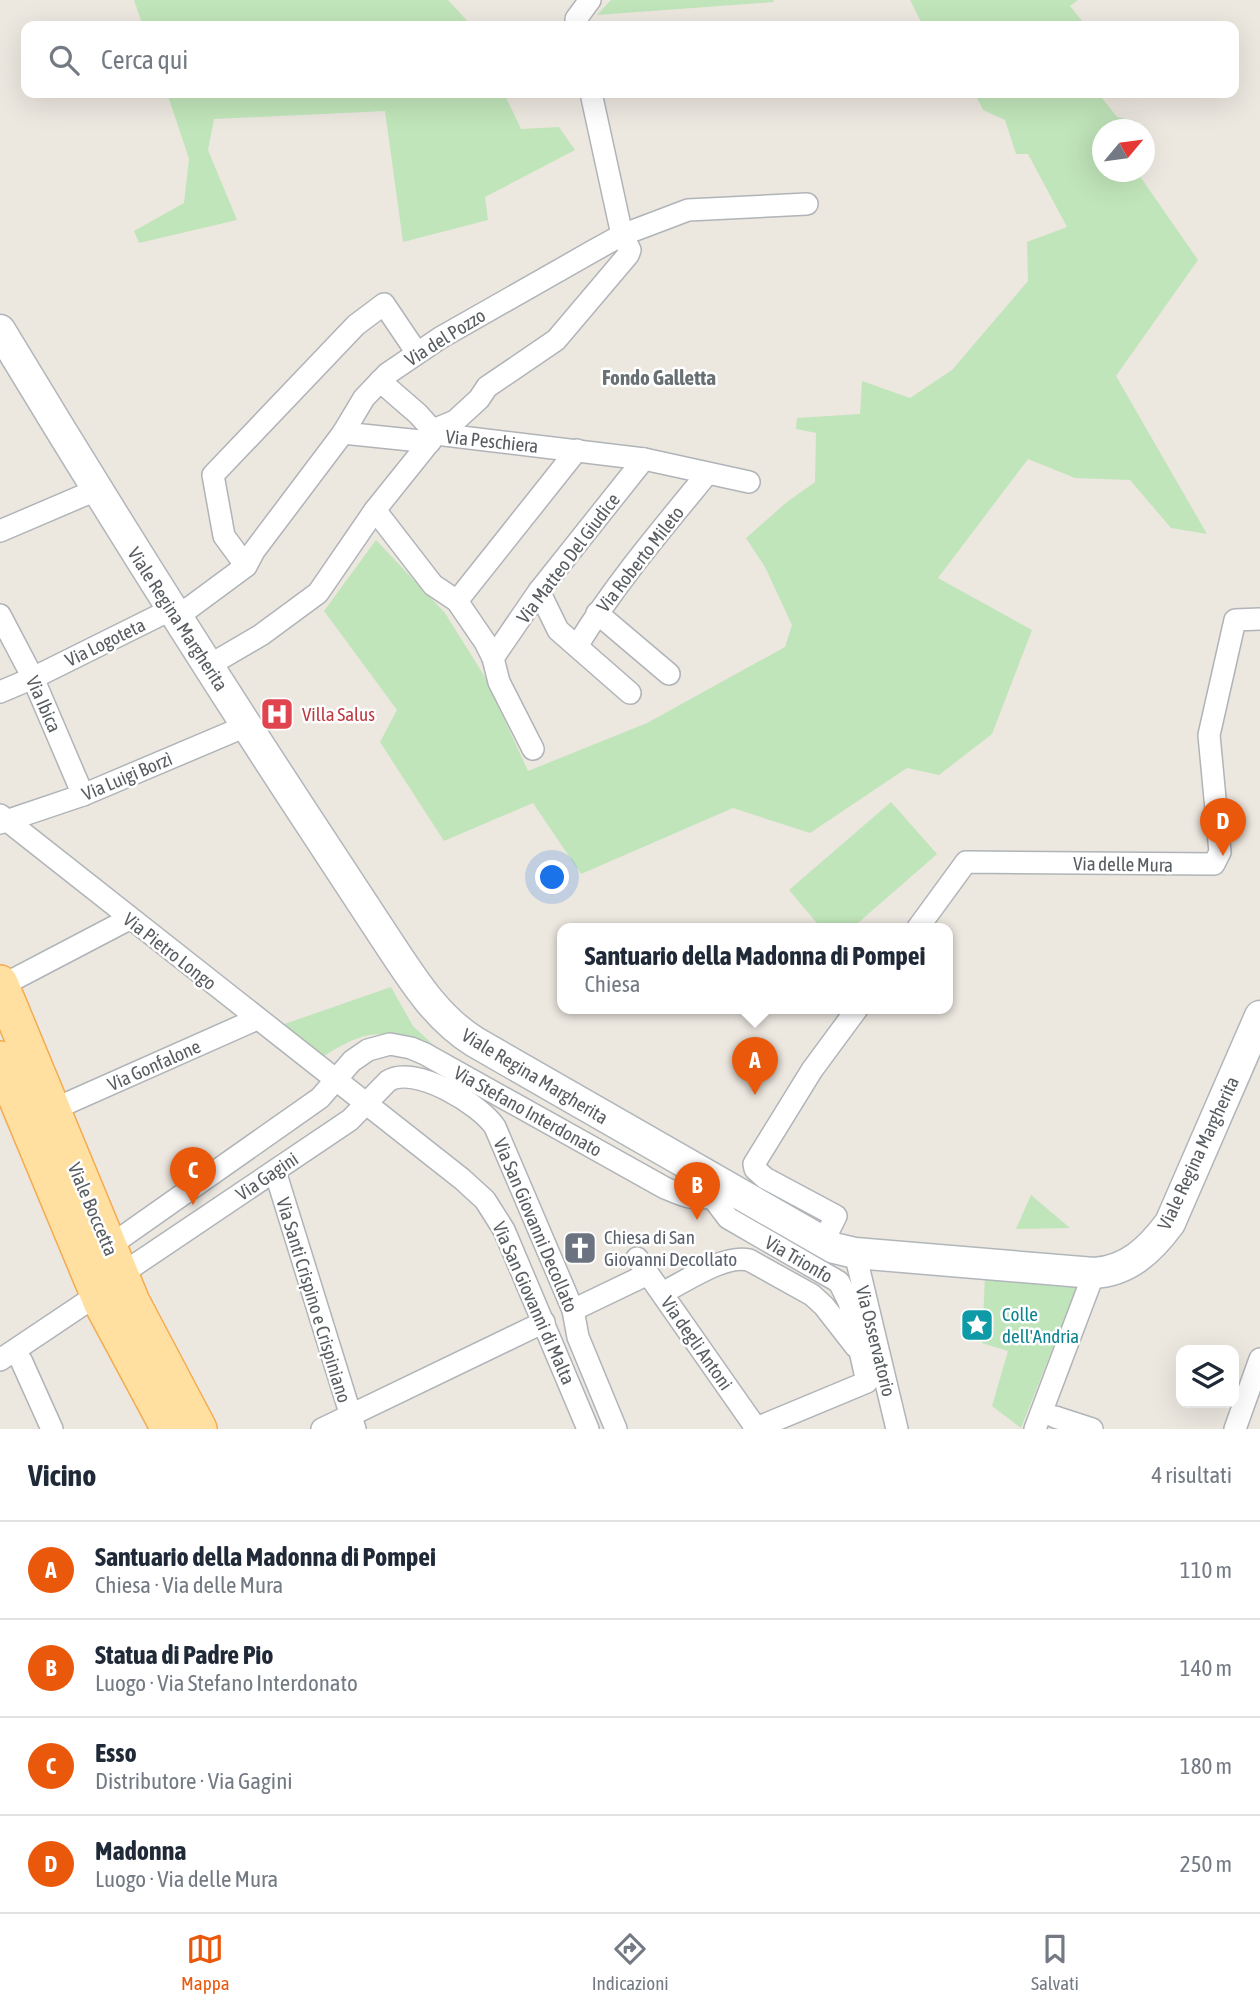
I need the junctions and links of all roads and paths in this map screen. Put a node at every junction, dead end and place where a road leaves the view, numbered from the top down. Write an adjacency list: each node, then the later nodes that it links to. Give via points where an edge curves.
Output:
1 (590, 0): 2 (street)
2 (576, 21)
3 (593, 98): 5 (street)
4 (807, 204): 5 (street, Via del Pozzo, via 688,210)
5 (622, 235): 7 (street, Via del Pozzo); 10 (street, via 628,255 556,340 487,387 455,421)
6 (0, 331): 15 (main road, Viale Regina Margherita)
7 (417, 353): 8 (street, Via del Pozzo); 18 (street, via 384,304 356,324 213,475 224,536)
8 (380, 381): 9 (street, Via del Pozzo); 10 (street, via 418,414)
9 (342, 433): 10 (street); 18 (street, Via del Pozzo)
10 (433, 436): 11 (street, Via Peschiera); 16 (street, Via Peschiera)
11 (577, 450): 12 (street, Via Peschiera); 20 (street)
12 (644, 459): 13 (street, Via Peschiera); 19 (street, Via Matteo Del Giudice)
13 (707, 474): 14 (street, Via Peschiera); 22 (street, Via Roberto Mileto)
14 (749, 482)
15 (96, 491): 17 (street); 21 (main road, Viale Regina Margherita)
16 (375, 510): 20 (street, via 433,585); 27 (street, Via Peschiera, via 318,593)
17 (0, 531)
18 (246, 566): 21 (street, Via del Pozzo)
19 (538, 591): 25 (street, via 558,630); 26 (street, Via Matteo Del Giudice)
20 (457, 601): 26 (street)
21 (174, 613): 27 (main road, Viale Regina Margherita); 29 (street, Via Logoteta)
22 (597, 613): 25 (street, Via Roberto Mileto); 28 (street)
23 (0, 615): 29 (street, Via Ibica)
24 (1260, 619): 37 (street, Via delle Mura, via 1235,620 1211,727 1220,852 1214,864 966,862)
25 (576, 646): 31 (street)
26 (493, 658): 33 (street, via 499,682)
27 (208, 666): 32 (main road, Viale Regina Margherita)
28 (669, 674)
29 (33, 678): 30 (street, Via Logoteta); 34 (street, Via Ibica)
30 (0, 692)
31 (630, 693)
32 (246, 726): 34 (street, Via Luigi Borzì); 47 (main road, Viale Regina Margherita, via 408,972 447,1021)
33 (533, 749)
34 (83, 795): 35 (street, Via Luigi Borzì)
35 (2, 820): 36 (street, Via Pietro Longo)
36 (130, 919): 38 (street); 41 (street, Via Pietro Longo)
37 (921, 923)
38 (1, 984): 45 (main road, Viale Boccetta)
39 (853, 1014): 48 (street, via 812,1070 754,1164 765,1178 836,1216)
40 (1260, 1016): 50 (main road, Viale Regina Margherita, via 1170,1223 1131,1263)
41 (257, 1020): 43 (street, Via Pietro Longo); 45 (street, Via Gonfalone)
42 (0, 1059): 51 (main road, Viale Boccetta)
43 (335, 1081): 44 (street, Via San Giovanni di Malta); 47 (street, Via Stefano Interdonato, via 352,1061 376,1047 411,1048 665,1188 695,1199); 51 (street, Via Gagini)
44 (366, 1104): 46 (street, Via Gagini); 53 (street, Via San Giovanni Decollato, via 387,1081 406,1075 439,1086 490,1119); 54 (street, Via San Giovanni di Malta, via 485,1200 504,1230)
45 (51, 1110): 51 (main road, Viale Boccetta)
46 (275, 1171): 51 (street, Via Gagini); 60 (street, Via Santi Crispino e Crispiniano)
47 (717, 1190): 48 (main road, Viale Regina Margherita); 55 (street, Via Trionfo, via 728,1218 839,1282 849,1302)
48 (823, 1241): 49 (main road, Viale Regina Margherita)
49 (855, 1253): 50 (main road, Viale Regina Margherita); 68 (street, Via Osservatorio)
50 (1094, 1273): 69 (street)
51 (106, 1278): 57 (street); 63 (main road, Viale Boccetta); 64 (main road, Viale Boccetta)
52 (662, 1293): 53 (street, Via degli Antoni, via 642,1266); 55 (street, via 725,1261 749,1260 812,1295); 61 (street, Via degli Antoni)
53 (573, 1310): 67 (street, Via San Giovanni Decollato, via 578,1337)
54 (544, 1322): 60 (street); 66 (street, Via San Giovanni di Malta)
55 (859, 1352): 61 (street, Via Trionfo, via 867,1382)
56 (1260, 1359): 71 (street)
57 (11, 1360): 58 (street); 62 (street)
58 (0, 1375)
59 (1055, 1417): 70 (street)
60 (352, 1422): 65 (street)
61 (755, 1428)
62 (52, 1429)
63 (169, 1429)
64 (199, 1429)
65 (322, 1429)
66 (588, 1429)
67 (616, 1429)
68 (897, 1429)
69 (1035, 1429)
70 (1092, 1429)
71 (1235, 1429)

